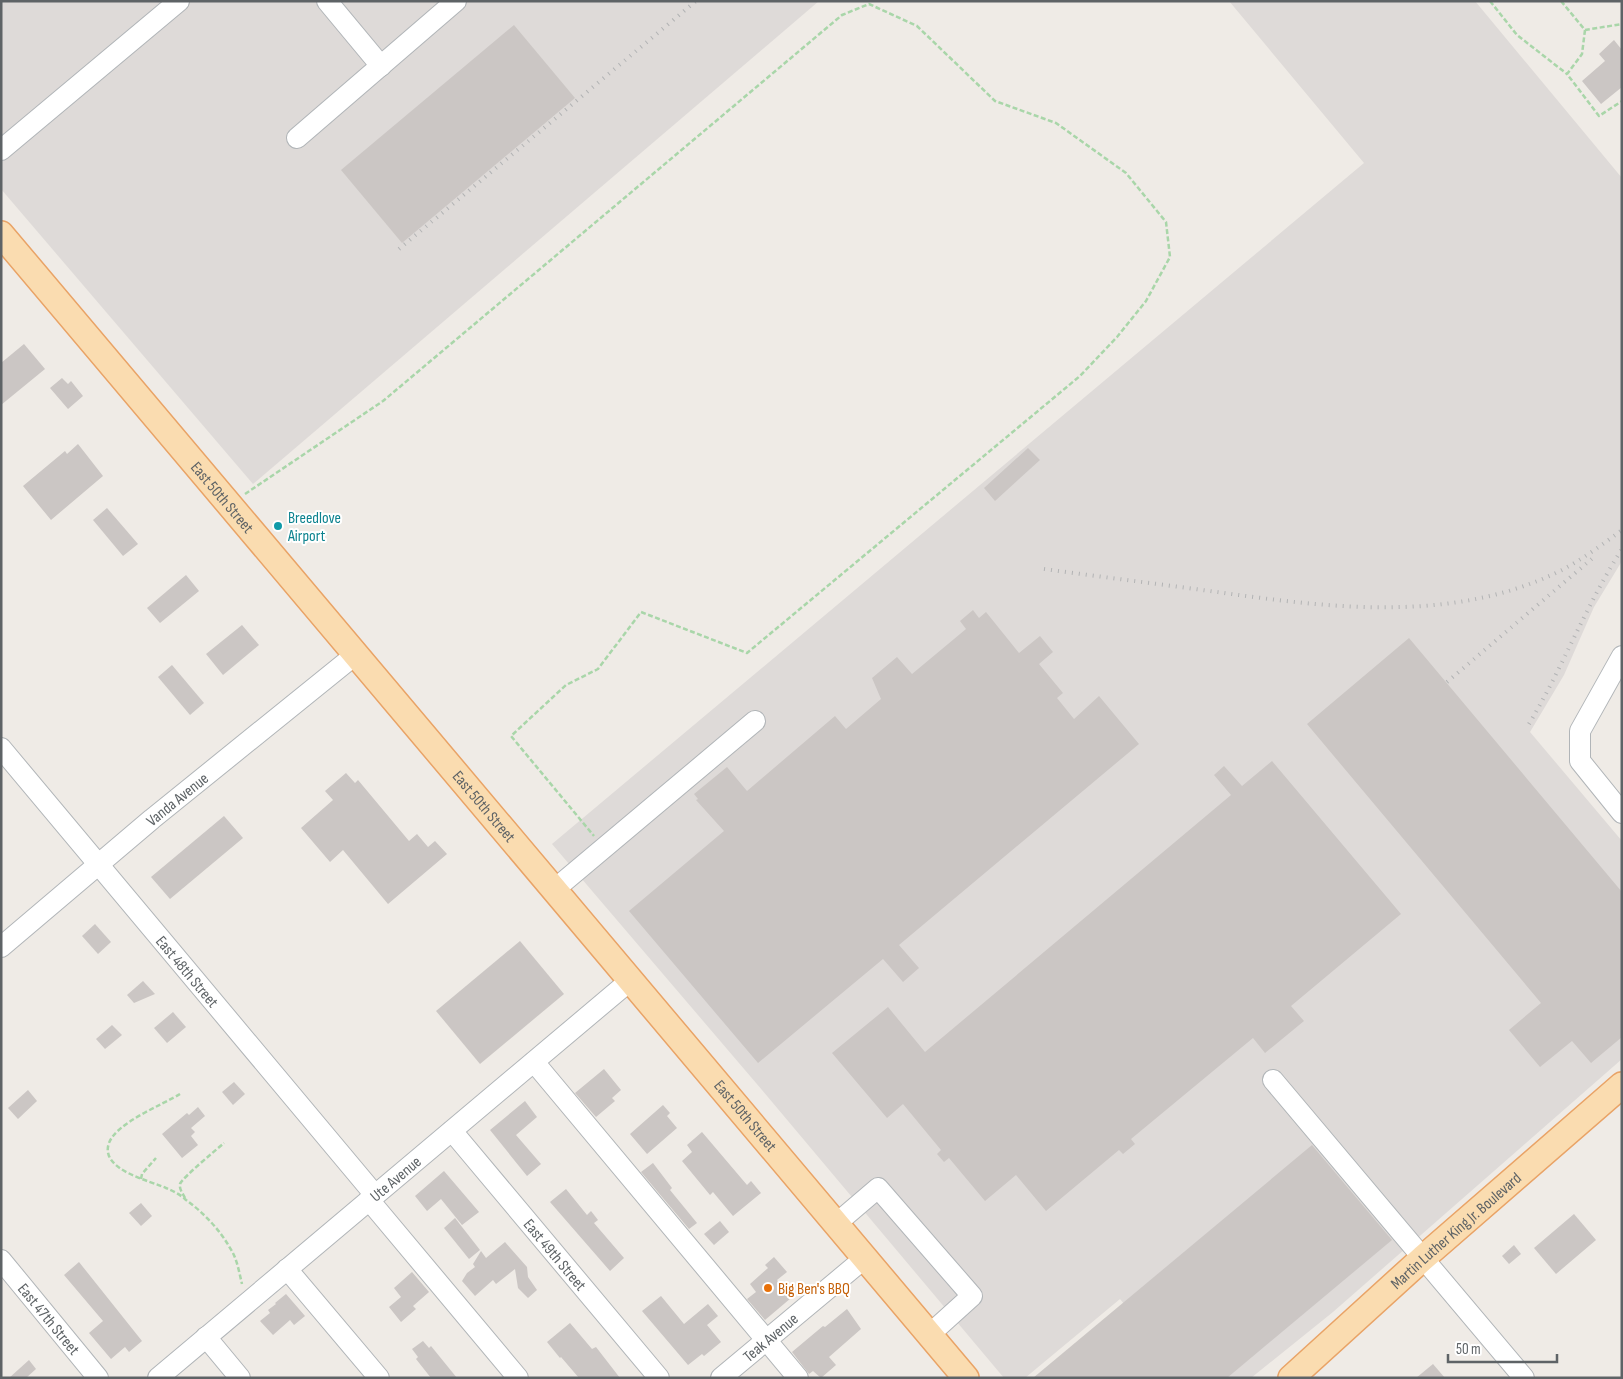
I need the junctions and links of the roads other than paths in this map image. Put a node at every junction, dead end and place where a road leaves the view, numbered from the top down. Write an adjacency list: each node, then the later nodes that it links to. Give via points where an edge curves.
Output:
1 (179, 1): 6 (street)
2 (327, 1): 4 (street)
3 (456, 1): 4 (street)
4 (380, 66): 5 (street)
5 (297, 138)
6 (1, 150)
7 (1, 234): 8 (main road, East 50th Street)
8 (355, 655): 13 (street, Vanda Avenue); 14 (main road, East 50th Street)
9 (1622, 656): 12 (street, via 1580,731 1580,762)
10 (755, 721): 14 (street)
11 (1, 748): 13 (street, East 48th Street)
12 (1622, 813)
13 (99, 864): 15 (street, Vanda Avenue); 21 (street, East 48th Street)
14 (555, 890): 16 (main road, East 50th Street)
15 (1, 947)
16 (632, 979): 17 (street, Ute Avenue); 22 (main road, East 50th Street)
17 (534, 1062): 20 (street, Ute Avenue); 29 (street)
18 (1273, 1080): 24 (street)
19 (1622, 1085): 24 (main road, Martin Luther King Jr. Boulevard)
20 (452, 1131): 21 (street, Ute Avenue); 35 (street, East 49th Street)
21 (372, 1197): 26 (street, Ute Avenue); 34 (street, East 48th Street)
22 (837, 1223): 23 (main road, East 50th Street); 27 (street, via 878,1188 972,1296)
23 (866, 1257): 27 (main road, East 50th Street); 29 (street, Teak Avenue)
24 (1423, 1258): 39 (main road, Martin Luther King Jr. Boulevard); 40 (street)
25 (1, 1260): 30 (street, East 47th Street)
26 (286, 1269): 28 (street, Ute Avenue); 33 (street)
27 (930, 1334): 38 (main road, East 50th Street)
28 (206, 1337): 31 (street, Ute Avenue); 32 (street)
29 (766, 1340): 36 (street, Teak Avenue); 37 (street)
30 (98, 1378)
31 (158, 1378)
32 (240, 1378)
33 (379, 1378)
34 (518, 1378)
35 (659, 1378)
36 (721, 1378)
37 (798, 1378)
38 (966, 1378)
39 (1291, 1378)
40 (1524, 1378)

